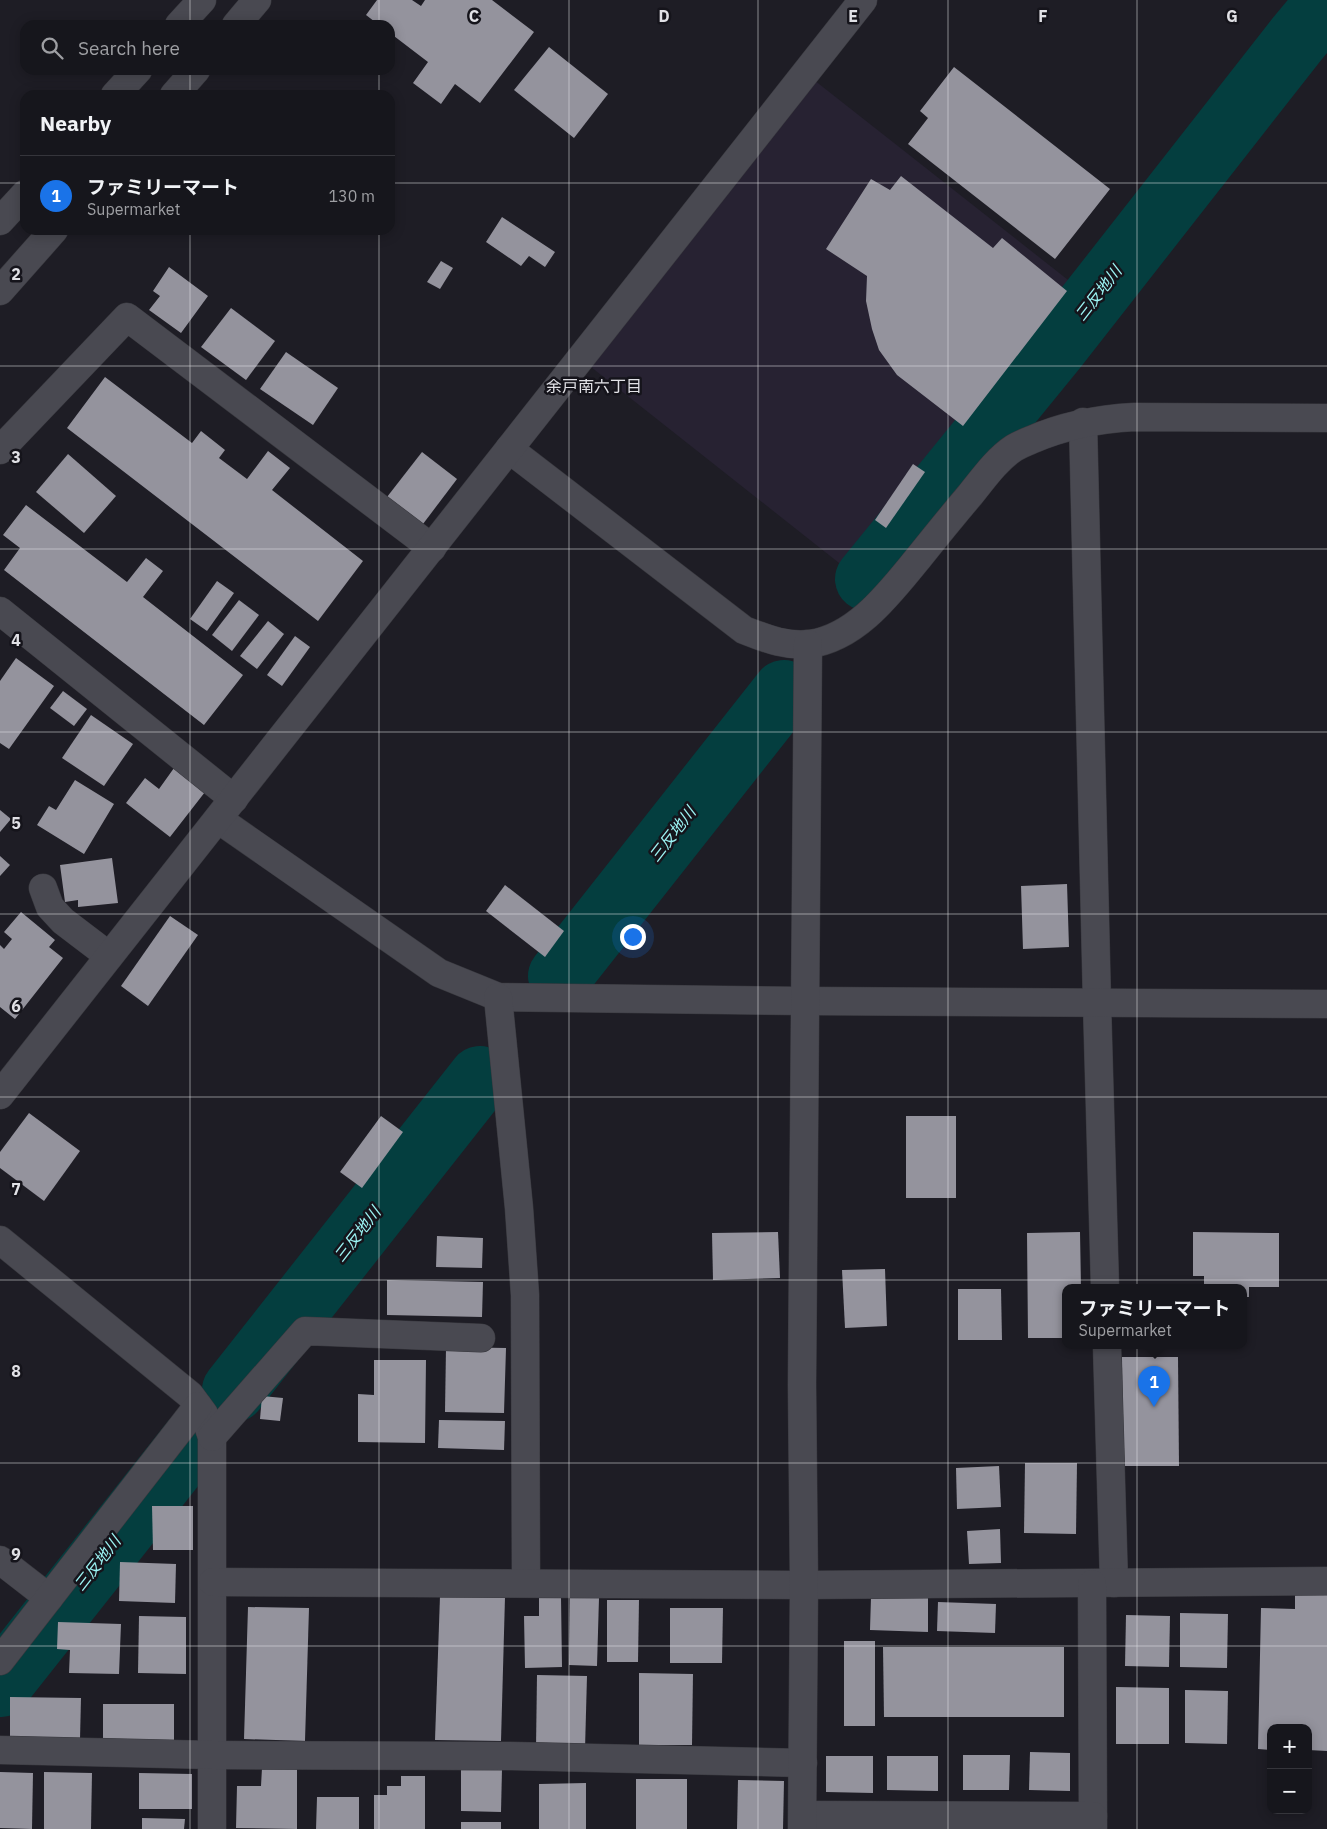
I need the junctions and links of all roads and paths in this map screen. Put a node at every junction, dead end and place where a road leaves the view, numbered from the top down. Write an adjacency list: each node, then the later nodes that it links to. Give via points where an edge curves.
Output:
1 (202, 0): 4 (street)
2 (257, 0): 5 (street)
3 (863, 0): 17 (street)
4 (184, 20)
5 (240, 20)
6 (133, 75): 8 (street)
7 (192, 75): 9 (street)
8 (120, 90)
9 (178, 90)
10 (20, 199): 11 (street)
11 (0, 221)
12 (50, 235): 13 (street)
13 (0, 291)
14 (1327, 418): 15 (street, via 1134,417)
15 (1083, 422): 20 (street, via 1043,434 1014,448 993,468 869,613 847,630 827,640); 26 (street)
16 (0, 450): 18 (street, via 127,317)
17 (510, 450): 18 (street); 20 (street, via 744,630 781,643)
18 (432, 548): 21 (street)
19 (0, 611): 21 (street)
20 (808, 644): 25 (street)
21 (226, 809): 23 (street); 24 (street, via 440,973)
22 (43, 888): 23 (street, via 50,907 63,921)
23 (109, 956): 28 (street)
24 (498, 997): 25 (street); 38 (street, via 525,1295)
25 (805, 1001): 26 (street); 40 (street)
26 (1097, 1003): 27 (street); 30 (street)
27 (1327, 1004)
28 (0, 1095)
29 (0, 1240): 33 (street, via 190,1395)
30 (1105, 1284)
31 (480, 1338): 34 (street, via 306,1331)
32 (1107, 1349): 39 (street)
33 (198, 1406): 34 (street); 41 (street)
34 (212, 1437): 37 (street)
35 (0, 1560): 41 (street)
36 (1327, 1581): 39 (street)
37 (213, 1582): 38 (street); 44 (street)
38 (526, 1583): 40 (street)
39 (1103, 1583): 40 (street); 47 (street)
40 (804, 1585): 45 (street)
41 (49, 1598): 42 (street)
42 (0, 1661)
43 (0, 1750): 44 (street)
44 (212, 1755): 45 (street, via 511,1756); 48 (street)
45 (803, 1762): 46 (street)
46 (802, 1822): 47 (street)
47 (1093, 1822)
48 (212, 1829)

